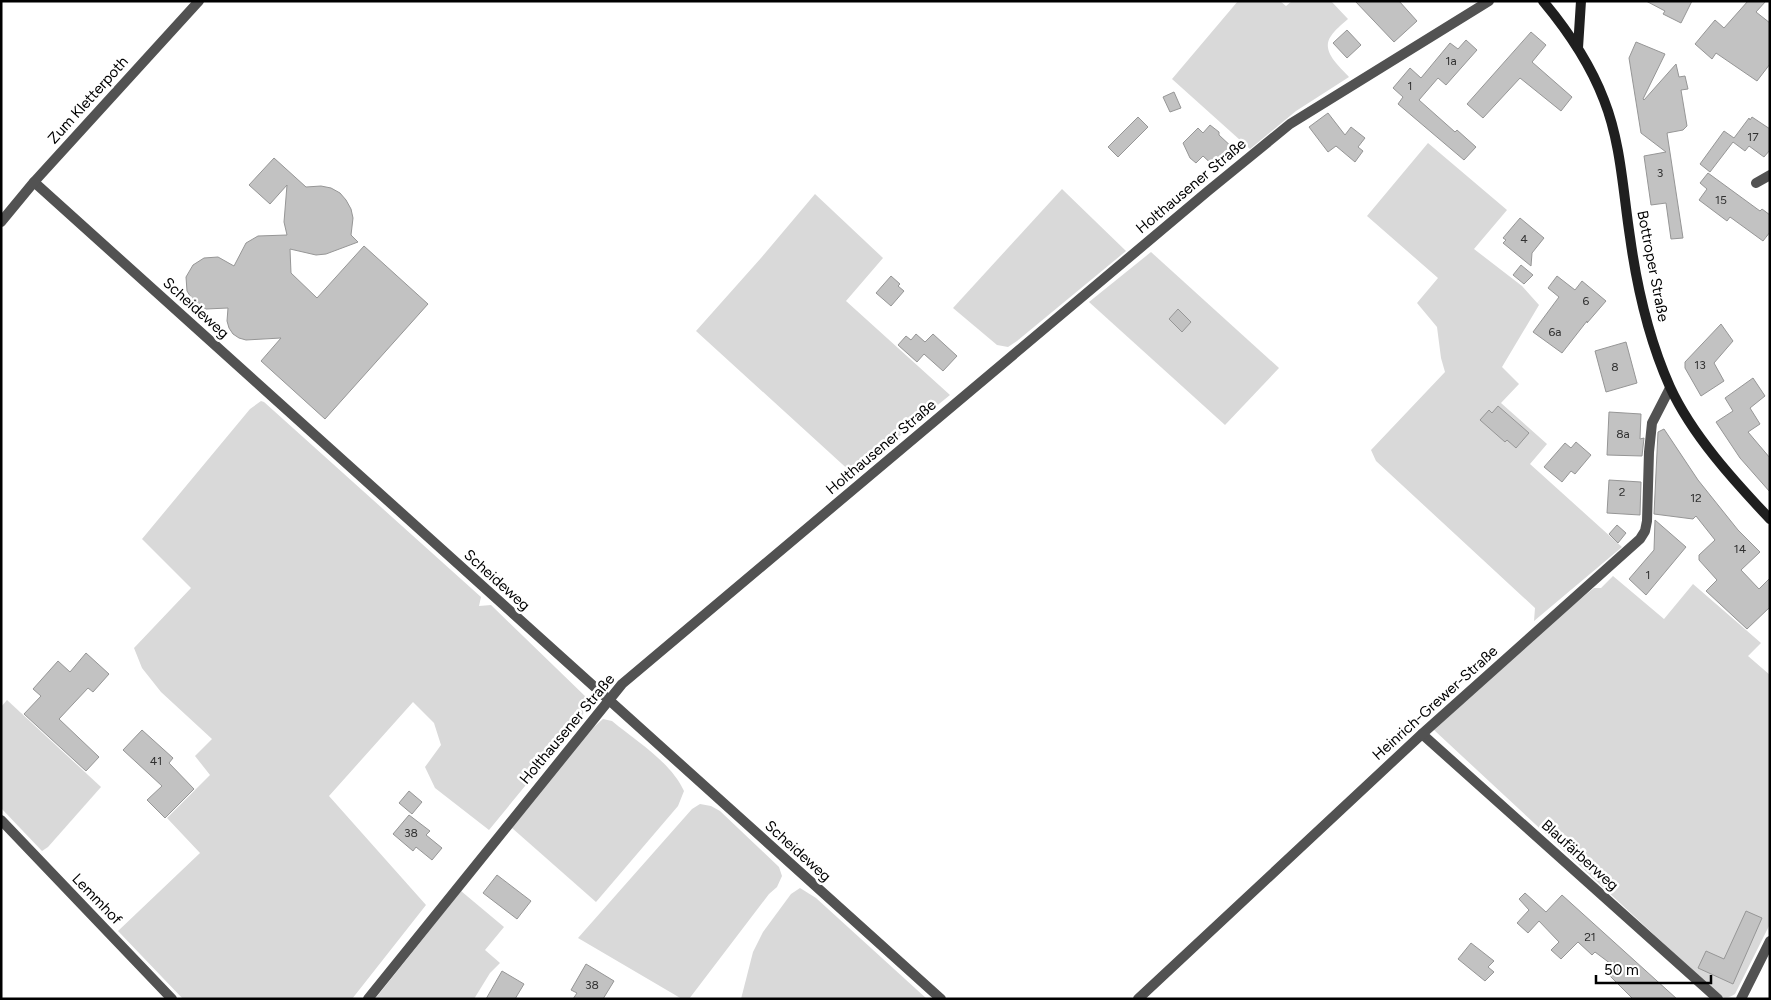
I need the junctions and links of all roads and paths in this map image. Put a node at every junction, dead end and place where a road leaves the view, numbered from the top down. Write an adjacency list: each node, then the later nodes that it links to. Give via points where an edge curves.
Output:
1 (199, 1): 7 (street, Zum Kletterpoth)
2 (1489, 1): 12 (street, Holthausener Straße, via 1290,124 622,684)
3 (1542, 1): 5 (main road, Bottroper Straße)
4 (1581, 1): 5 (main road)
5 (1578, 48): 10 (main road, Bottroper Straße, via 1605,102 1614,134 1642,305)
6 (1770, 175): 8 (street)
7 (34, 182): 9 (street, Zum Kletterpoth); 12 (street, Scheideweg)
8 (1756, 183)
9 (1, 222)
10 (1670, 388): 11 (main road, Bottroper Straße, via 1715,458); 13 (street, Heinrich-Grewer-Straße, via 1652,423 1647,521 1640,539)
11 (1770, 519)
12 (608, 700): 17 (street, Holthausener Straße); 18 (street, Scheideweg)
13 (1422, 734): 19 (street, Heinrich-Grewer-Straße); 20 (street, Blaufärberweg)
14 (1, 820): 16 (street, Lemmhof)
15 (1770, 940): 21 (street)
16 (172, 999)
17 (368, 999)
18 (940, 999)
19 (1138, 999)
20 (1718, 999)
21 (1741, 999)

